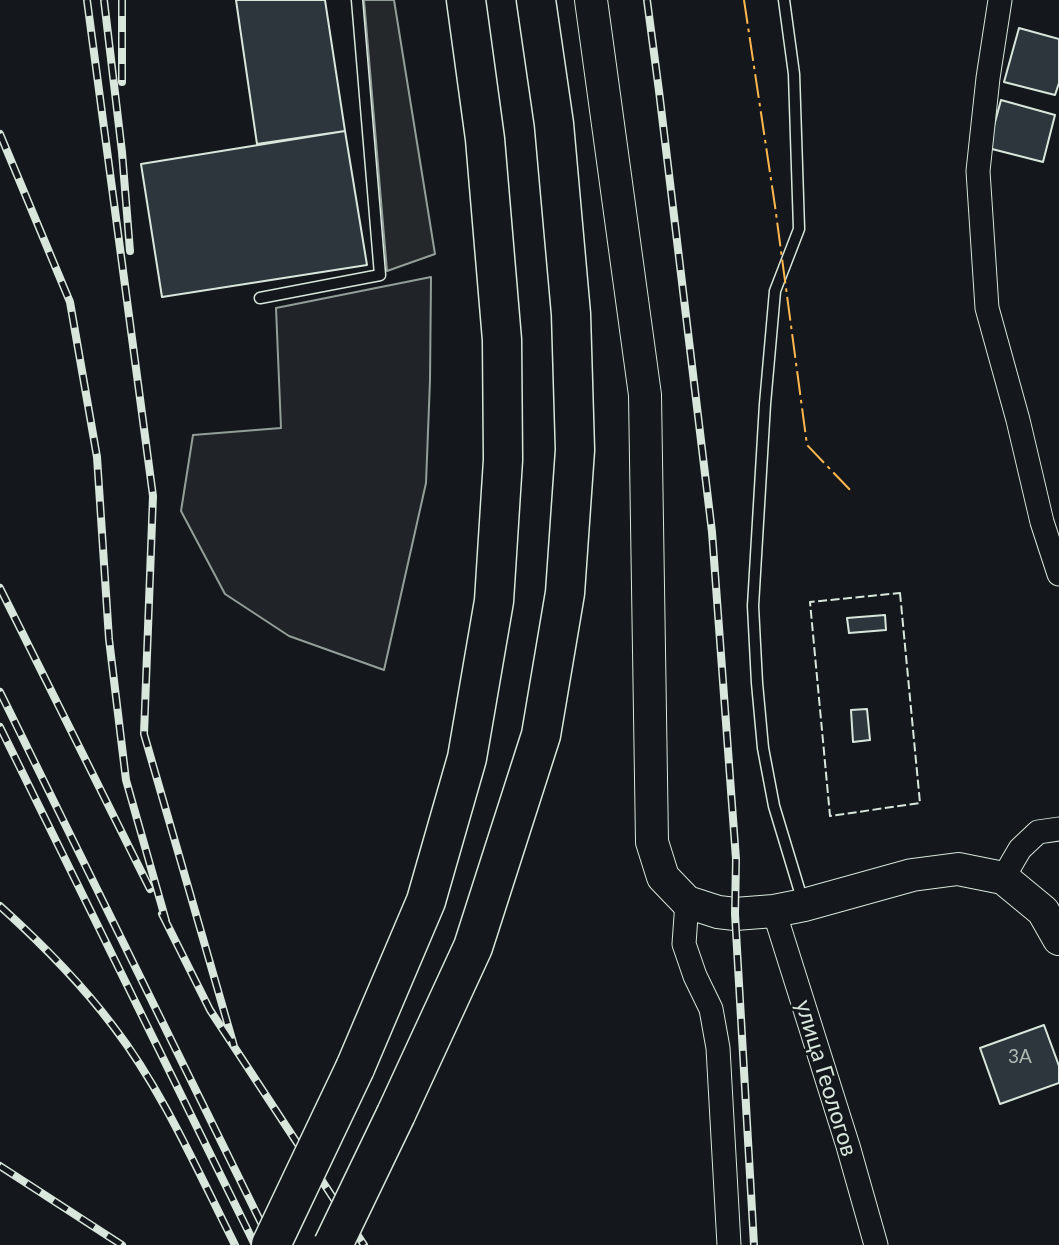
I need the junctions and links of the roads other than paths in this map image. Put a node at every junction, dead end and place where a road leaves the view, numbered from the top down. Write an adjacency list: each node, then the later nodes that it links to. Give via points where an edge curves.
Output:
1 (357, 0): 7 (lane, via 380,275)
2 (466, 0): 14 (highway, bridge, via 485,139 502,340 503,460 494,601 467,758 426,901 355,1068)
3 (536, 0): 15 (highway, bridge, via 554,124 571,314 575,450 565,593 541,735 473,947)
4 (591, 0): 11 (main road, via 645,395 652,842 663,877)
5 (784, 0): 12 (lane, via 794,74 799,229 775,291 753,606 763,748)
6 (1000, 0): 8 (street, via 978,171 987,308 1041,522)
7 (260, 298)
8 (1059, 574)
9 (1059, 830): 10 (street, via 1038,832 1020,849)
10 (1003, 878): 12 (main road, via 947,870); 13 (main road, via 1043,911)
11 (687, 902): 12 (main road, via 735,914); 16 (street, via 684,944 711,1009 718,1048)
12 (789, 908): 17 (street, улица Геологов)
13 (1059, 939)
14 (271, 1245)
15 (333, 1245)
16 (729, 1245)
17 (876, 1245)

